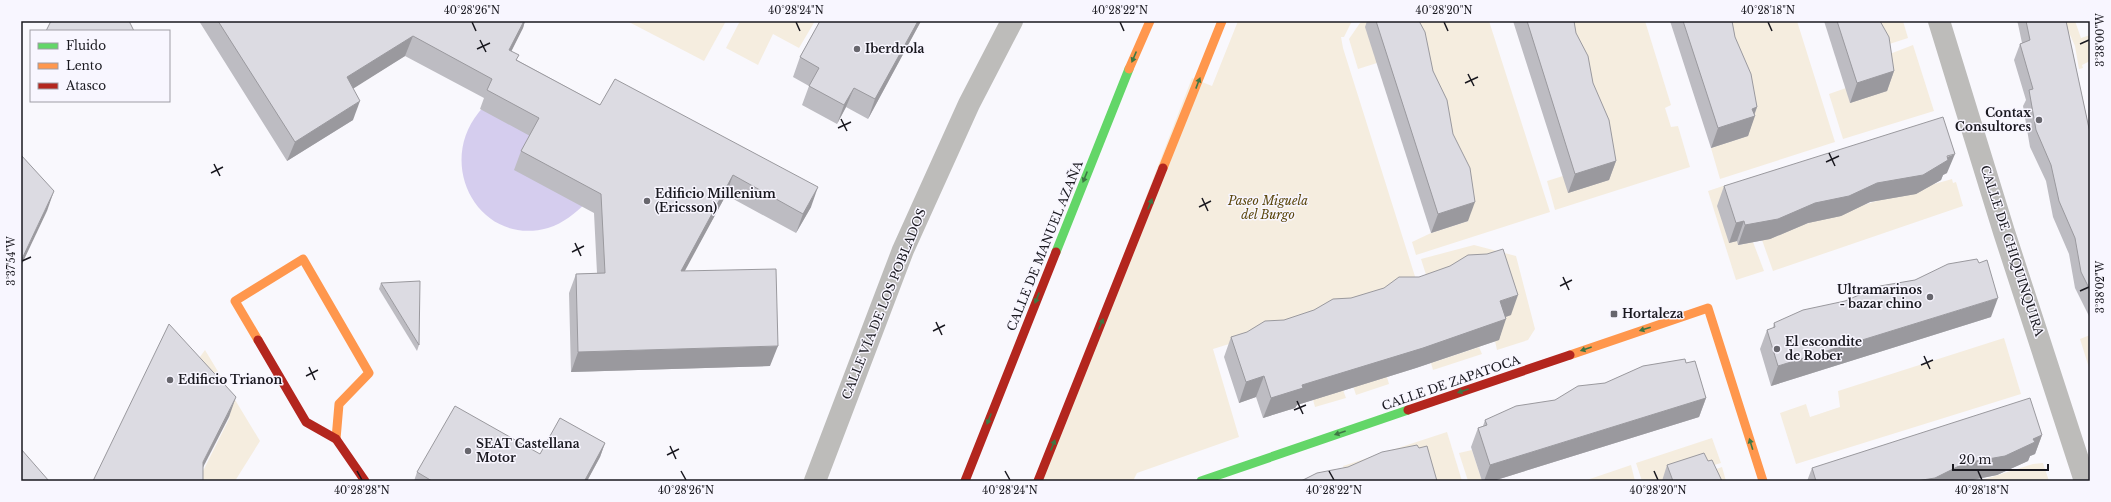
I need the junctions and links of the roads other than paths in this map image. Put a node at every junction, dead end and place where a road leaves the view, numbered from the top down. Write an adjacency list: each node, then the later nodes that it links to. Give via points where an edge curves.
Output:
1 (1012, 21): 7 (street, CALLE VÍA DE LOS POBLADOS, via 969,104 903,250)
2 (1150, 21): 8 (main road, CALLE DE MANUEL AZAÑA, one-way to 8, via 1119,92)
3 (1222, 21): 9 (main road, one-way to 3)
4 (1939, 21): 12 (street, CALLE DE CHIQUINQUIRA)
5 (336, 440): 5 (main road, via 306,422 235,301 303,259 369,373 339,404); 6 (main road)
6 (365, 481)
7 (815, 481)
8 (965, 481)
9 (1038, 481)
10 (1201, 481): 11 (main road, CALLE DE ZAPATOCA, one-way to 10, via 1708,308)
11 (1763, 481)
12 (2085, 481)

